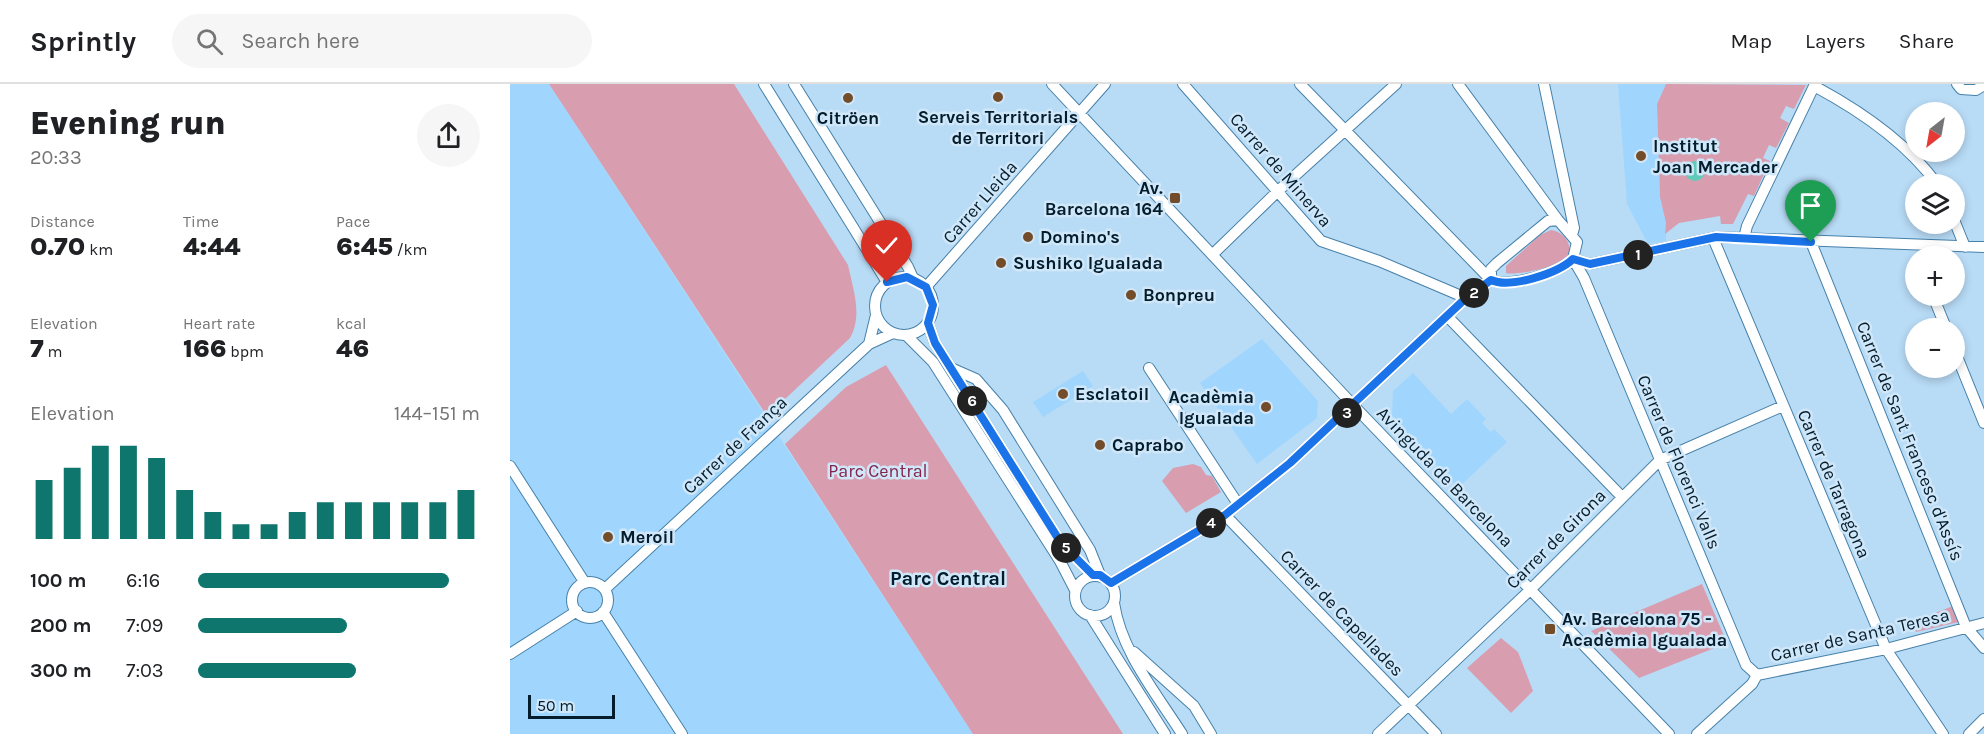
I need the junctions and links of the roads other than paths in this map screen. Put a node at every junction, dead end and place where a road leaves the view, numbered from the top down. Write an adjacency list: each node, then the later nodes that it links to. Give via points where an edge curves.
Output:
1 (764, 84): 30 (street)
2 (794, 84): 28 (street)
3 (1052, 84): 13 (street, Avinguda de Barcelona)
4 (1105, 84): 13 (street, Carrer Lleida)
5 (1183, 84): 16 (street, Carrer de Minerva)
6 (1300, 84): 14 (street)
7 (1396, 84): 14 (street)
8 (1458, 84): 17 (street)
9 (1544, 84): 18 (street, via 1574,228)
10 (1957, 84): 12 (street, via 1961,89 1976,90)
11 (1815, 85): 15 (street, via 1896,140); 20 (street)
12 (1984, 85)
13 (1079, 113): 26 (street, Avinguda de Barcelona); 31 (street, Carrer Lleida)
14 (1345, 129): 16 (street); 29 (street)
15 (1928, 174)
16 (1278, 191): 26 (street); 32 (street, Carrer de Minerva, via 1321,241)
17 (1558, 220): 18 (street); 29 (street, via 1548,221 1497,263 1491,269)
18 (1572, 235): 27 (street, via 1577,248)
19 (1713, 238): 20 (street); 27 (street, via 1590,264); 43 (street, Carrer de Tarragona)
20 (1744, 238): 21 (street)
21 (1811, 242): 22 (street); 61 (street, Carrer de Sant Francesc d'Assís)
22 (1913, 245): 23 (street)
23 (1939, 246)
24 (1965, 247): 25 (street)
25 (1984, 247)
26 (1213, 254): 42 (street, Avinguda de Barcelona)
27 (1573, 259): 29 (street, via 1556,272 1507,282); 45 (street, Carrer de Florenci Valls)
28 (913, 278): 30 (street); 31 (street)
29 (1491, 280): 32 (street)
30 (887, 282): 33 (street, via 876,297)
31 (926, 287): 35 (street, via 933,305)
32 (1466, 298): 34 (street)
33 (876, 315): 36 (street, via 883,327); 38 (street)
34 (1447, 316): 42 (street); 47 (street)
35 (928, 323): 37 (street, via 918,332); 39 (street)
36 (893, 333): 37 (street); 38 (street, Carrer de França)
37 (906, 335): 54 (street, via 933,362)
38 (868, 344): 53 (street, Carrer de França)
39 (951, 368): 50 (street, via 1061,543); 50 (street, via 976,379 1003,410 1090,550)
40 (1149, 368): 48 (street)
41 (1965, 376): 44 (street)
42 (1354, 406): 48 (street); 55 (street, Avinguda de Barcelona)
43 (1784, 406): 45 (street, Carrer de Girona); 64 (street, Carrer de Tarragona)
44 (1984, 423)
45 (1660, 460): 47 (street, Carrer de Girona); 66 (street, Carrer de Florenci Valls, via 1746,665)
46 (510, 466): 51 (street)
47 (1622, 497): 55 (street, Carrer de Girona)
48 (1238, 504): 49 (street)
49 (1225, 515): 52 (street); 67 (street, Carrer de Capellades)
50 (1096, 575): 52 (street); 54 (street, via 1082,580)
51 (585, 583): 53 (street, via 597,583); 57 (street, via 573,594)
52 (1111, 583): 56 (street, via 1116,596)
53 (605, 589): 58 (street, via 609,601)
54 (1075, 590): 59 (street, via 1077,606)
55 (1530, 590): 67 (street, Carrer de Girona); 75 (street, Avinguda de Barcelona)
56 (1114, 603): 59 (street, via 1102,615); 62 (street, via 1117,625)
57 (577, 611): 58 (street, via 590,618); 65 (street)
58 (603, 612): 69 (street)
59 (1090, 615): 70 (street)
60 (1984, 623): 61 (street, Carrer de Santa Teresa)
61 (1966, 627): 63 (street, Carrer de Sant Francesc d'Assís); 64 (street, Carrer de Santa Teresa)
62 (1128, 648): 71 (street); 72 (street, via 1194,706)
63 (1984, 648)
64 (1886, 649): 66 (street, Carrer de Santa Teresa); 77 (street, Carrer de Tarragona)
65 (510, 654)
66 (1757, 675): 76 (street, Carrer de Santa Teresa)
67 (1408, 705): 73 (street, Carrer de Girona); 74 (street, Carrer de Capellades)
68 (1984, 719): 78 (street)
69 (682, 734)
70 (1165, 734)
71 (1182, 734)
72 (1211, 734)
73 (1378, 734)
74 (1436, 734)
75 (1669, 734)
76 (1697, 734)
77 (1943, 734)
78 (1969, 734)

